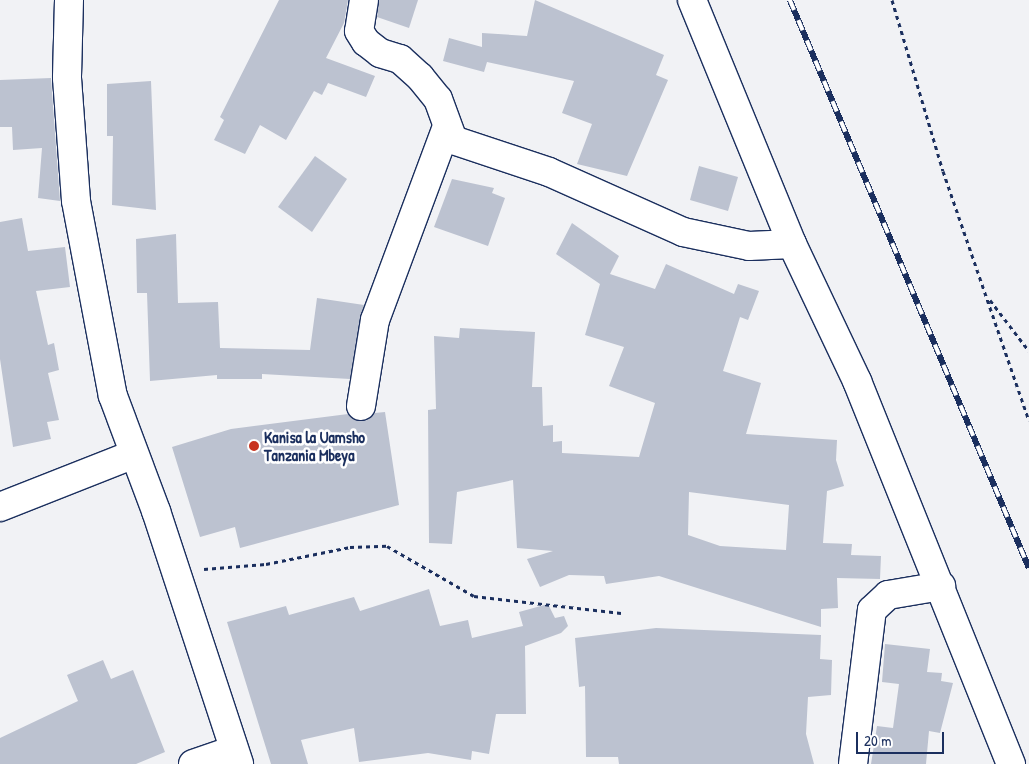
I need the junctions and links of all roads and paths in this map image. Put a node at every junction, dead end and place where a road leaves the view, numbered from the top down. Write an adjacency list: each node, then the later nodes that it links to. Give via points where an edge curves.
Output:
1 (69, 0): 11 (street, via 67,78 76,201 113,396)
2 (364, 0): 5 (street, via 359,31 366,42 380,53 400,59 420,77 438,99)
3 (692, 0): 6 (street)
4 (892, 0): 7 (path, via 943,171)
5 (446, 129): 6 (street, via 453,140 549,172 683,232 749,246); 9 (street, via 375,320)
6 (792, 244): 14 (street, via 857,381)
7 (988, 298): 8 (path); 10 (path)
8 (1029, 352)
9 (361, 406)
10 (1029, 421)
11 (132, 455): 12 (street); 13 (street)
12 (0, 507)
13 (176, 570): 15 (path, via 266,564 350,547 387,546 474,596); 16 (street)
14 (941, 586): 18 (street, via 888,595 872,610); 19 (street)
15 (621, 613)
16 (237, 757): 17 (street)
17 (193, 764)
18 (853, 764)
19 (1011, 764)

